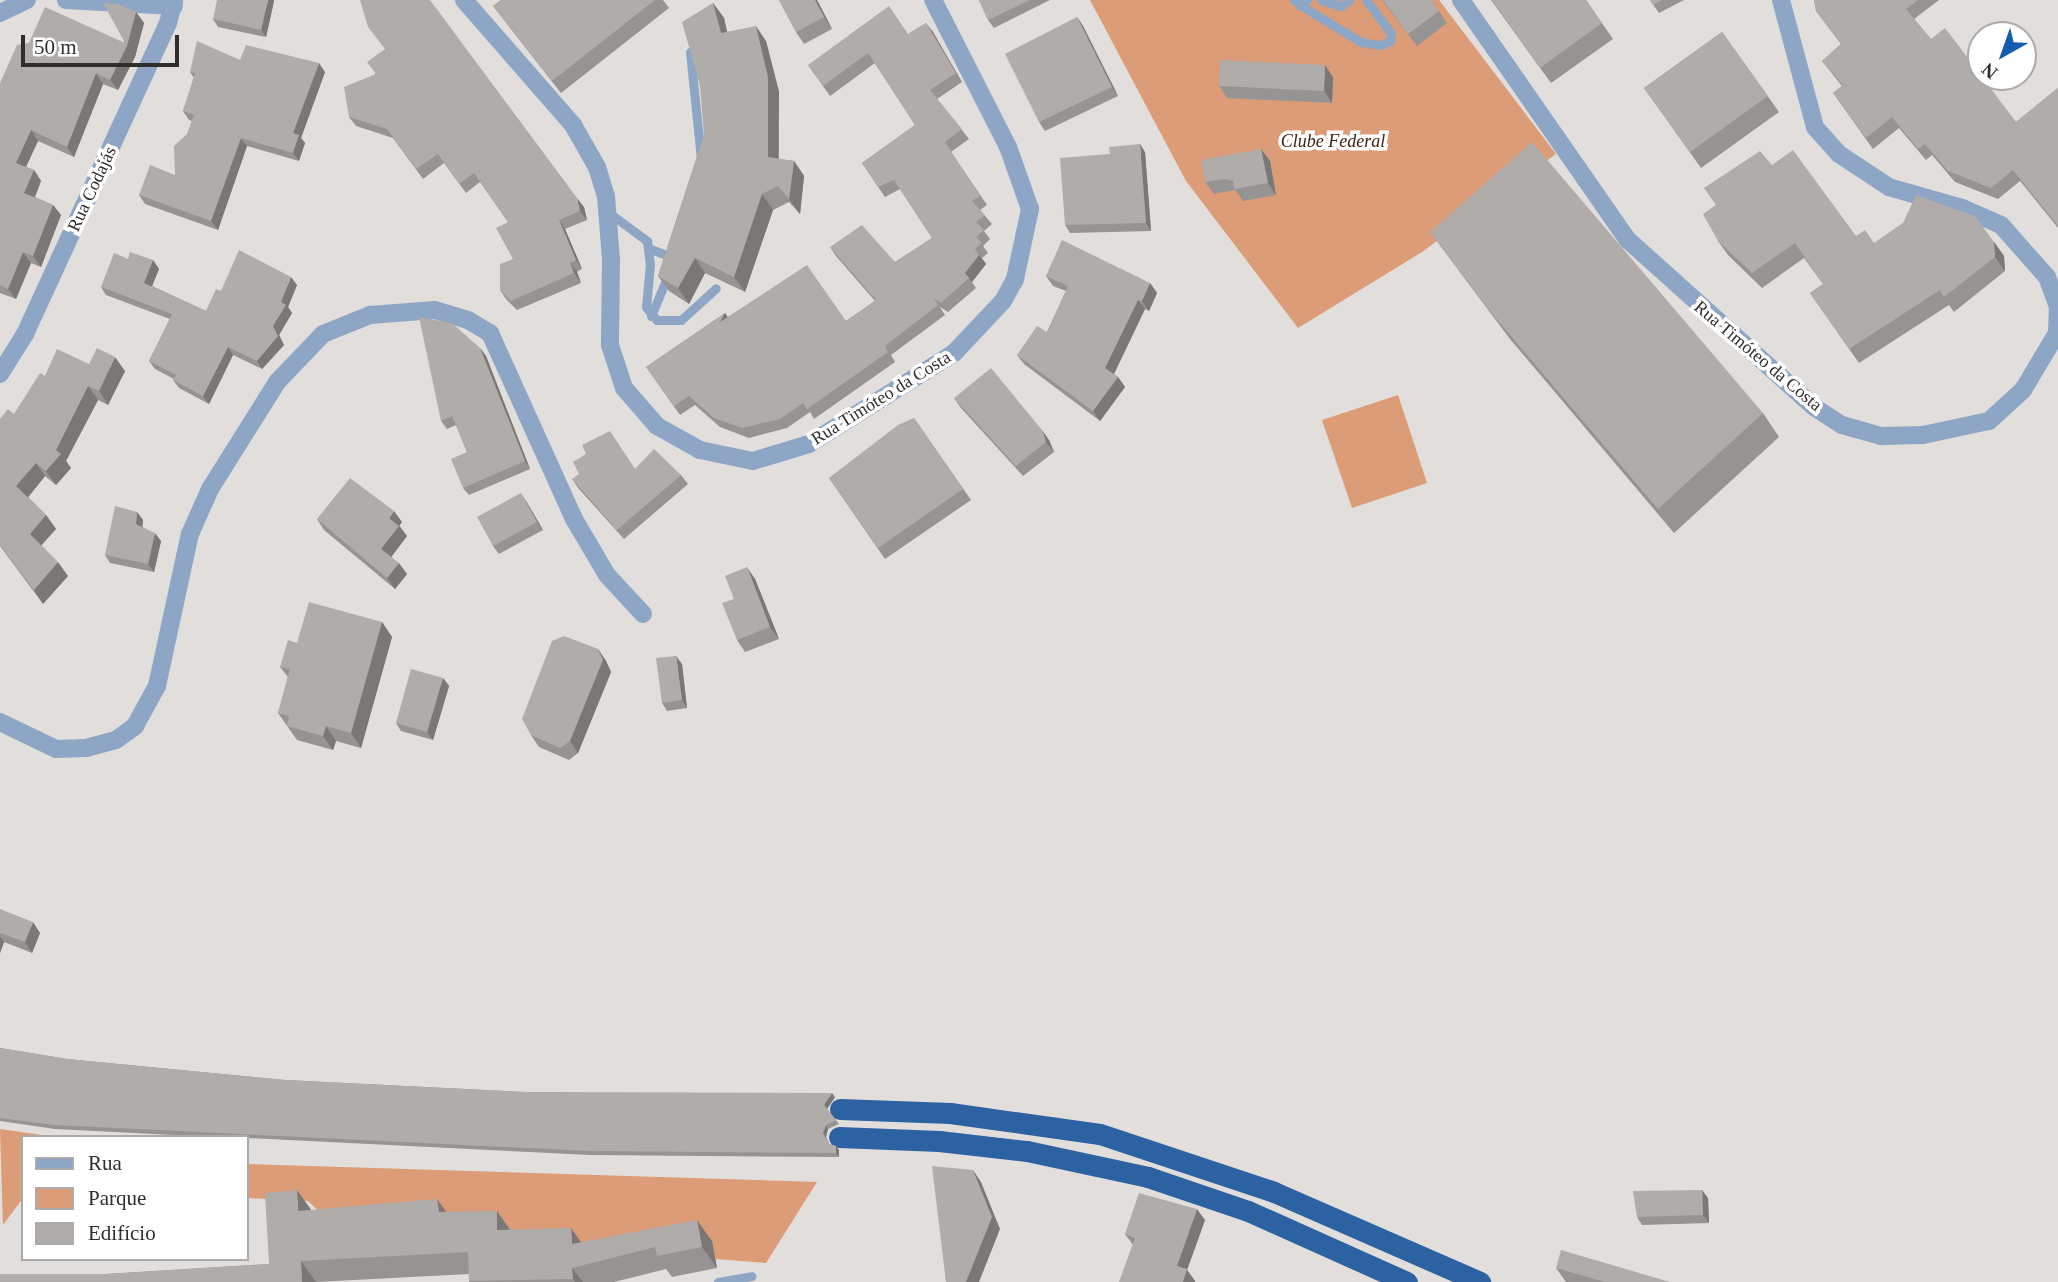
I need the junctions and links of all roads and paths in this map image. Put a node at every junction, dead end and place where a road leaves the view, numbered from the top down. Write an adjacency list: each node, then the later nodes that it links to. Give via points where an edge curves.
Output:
1 (27, 0): 12 (street)
2 (66, 0): 11 (street)
3 (464, 0): 16 (street, Rua Timóteo da Costa, via 573,125 597,167)
4 (933, 0): 16 (street, Rua Timóteo da Costa, via 1007,147 1030,209 1023,254 1003,301 954,353 809,444 753,461 700,450 657,426 624,388 610,345)
5 (1321, 0): 6 (lane, via 1341,6)
6 (1349, 0)
7 (1366, 0): 10 (lane, via 1391,33 1390,41 1381,45 1361,42)
8 (1461, 0): 9 (street, Rua Timóteo da Costa, via 1628,240 1814,407 1842,425 1881,436 1923,435 1989,421 2023,390 2057,333 2057,307 2047,276 2001,225 1962,208 1889,187 1839,154 1815,127)
9 (1781, 0)
10 (1300, 2)
11 (174, 3): 22 (street, Rua Codajás, via 25,334)
12 (0, 13): 13 (street)
13 (0, 26)
14 (690, 52): 15 (lane, via 702,162)
15 (699, 174)
16 (607, 211): 18 (lane, via 647,242)
17 (679, 247): 19 (lane)
18 (648, 248): 19 (lane); 21 (lane, via 646,307)
19 (675, 259): 21 (lane)
20 (716, 288): 21 (lane, via 681,320 667,322)
21 (651, 316)
22 (0, 374)
23 (643, 614): 24 (street, via 607,575 574,519 490,333 468,320 435,310 370,315 324,334 277,382 209,489 190,534 157,686 135,726 116,740 56,749)
24 (0, 722)
25 (840, 1109): 30 (highway, via 950,1113 1100,1134 1273,1192)
26 (839, 1137): 29 (highway, via 1027,1151 1148,1177 1248,1211)
27 (751, 1276): 28 (lane)
28 (718, 1282)
29 (1407, 1282)
30 (1480, 1282)

